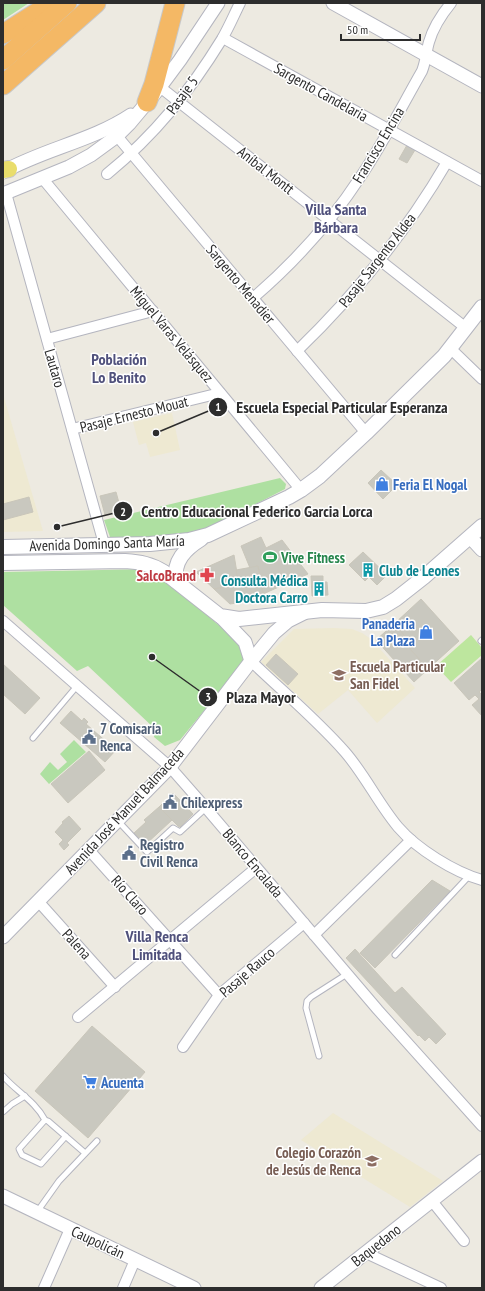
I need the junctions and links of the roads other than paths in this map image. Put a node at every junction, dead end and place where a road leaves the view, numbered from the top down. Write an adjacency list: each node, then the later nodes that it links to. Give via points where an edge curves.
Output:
1 (52, 3): 9 (highway)
2 (67, 3): 12 (highway)
3 (96, 3): 13 (highway)
4 (175, 3): 17 (highway, via 156,76)
5 (218, 3): 14 (street)
6 (240, 3): 10 (street, Pasaje 5)
7 (333, 3): 11 (street)
8 (451, 3): 11 (street, Francisco Encina, via 429,40)
9 (3, 34)
10 (222, 38): 16 (street, Pasaje 5); 18 (street, Sargento Candelaria)
11 (426, 55): 15 (street); 18 (street, Francisco Encina, via 422,71)
12 (3, 60)
13 (3, 85)
14 (160, 86): 16 (street, Aníbal Montt); 17 (street)
15 (482, 86)
16 (179, 102): 20 (street, Pasaje 5); 27 (street, Aníbal Montt)
17 (145, 104): 19 (street); 22 (street, via 107,129)
18 (389, 130): 21 (street, Sargento Candelaria); 27 (street, Francisco Encina, via 362,175)
19 (117, 136): 20 (street, Sargento Menadier); 24 (street, via 80,161)
20 (131, 153): 23 (street, Pasaje 5); 29 (street, Sargento Menadier)
21 (447, 162): 25 (street, Sargento Candelaria); 28 (street, Pasaje Sargento Aldea, via 417,211)
22 (5, 170)
23 (107, 174)
24 (43, 179): 26 (street); 31 (street, Miguel Varas Velásquez)
25 (482, 181)
26 (4, 193): 33 (street, Lautaro)
27 (329, 220): 28 (street, Aníbal Montt); 29 (street, Francisco Encina, via 293,261)
28 (380, 261): 32 (street, Aníbal Montt); 35 (street, Pasaje Sargento Aldea, via 340,308)
29 (253, 298): 35 (street, Sargento Menadier)
30 (482, 307): 32 (main road, Avenida Domingo Santa María)
31 (153, 311): 33 (street); 37 (street, Miguel Varas Velásquez)
32 (466, 328): 34 (main road, Avenida Domingo Santa María)
33 (47, 339): 38 (street, Lautaro)
34 (450, 348): 36 (street); 39 (main road, Avenida Domingo Santa María)
35 (297, 351): 39 (street, Sargento Menadier)
36 (482, 380)
37 (220, 393): 38 (street, Pasaje Ernesto Mouat); 40 (street, Miguel Varas Velásquez)
38 (72, 429): 44 (street, Lautaro)
39 (366, 433): 40 (main road, Avenida Domingo Santa María, via 320,476)
40 (301, 490): 42 (main road, Avenida Domingo Santa María)
41 (482, 526): 43 (main road, Avenida José Manuel Balmaceda)
42 (208, 535): 44 (main road, Avenida Domingo Santa María, via 174,542); 48 (main road, via 182,555 176,570)
43 (470, 537): 46 (street); 49 (main road, Avenida José Manuel Balmaceda, via 390,603 366,611)
44 (104, 544): 45 (main road, Avenida Domingo Santa María)
45 (3, 546)
46 (482, 550)
47 (3, 563): 48 (main road, Avenida Domingo Santa María, via 142,562 156,567)
48 (176, 581): 50 (main road)
49 (306, 612): 50 (main road, Avenida José Manuel Balmaceda, via 239,619); 52 (street, Avenida José Manuel Balmaceda, via 274,633)
50 (220, 616): 52 (street, via 245,642)
51 (3, 621): 53 (street, Blanco Encalada)
52 (250, 661): 55 (street, Avenida José Manuel Balmaceda); 58 (street, via 346,754 398,827)
53 (77, 686): 54 (lane); 55 (street, Blanco Encalada)
54 (33, 738)
55 (170, 767): 56 (street, Blanco Encalada); 57 (street, Avenida José Manuel Balmaceda)
56 (206, 808): 57 (lane, via 180,832 173,828 146,852); 60 (street, Blanco Encalada)
57 (118, 820): 59 (street, Avenida José Manuel Balmaceda)
58 (411, 840): 61 (street); 65 (street)
59 (89, 850): 63 (street, Avenida José Manuel Balmaceda); 67 (street, Río Claro)
60 (256, 868): 64 (street, Blanco Encalada); 67 (street)
61 (469, 876): 62 (street); 68 (lane)
62 (482, 880)
63 (38, 902): 66 (street, Avenida José Manuel Balmaceda); 70 (street, Palena)
64 (304, 923): 65 (street, Blanco Encalada); 71 (street, Pasaje Rauco)
65 (314, 935): 69 (street, Blanco Encalada)
66 (3, 937)
67 (170, 940): 70 (street); 71 (street, Río Claro)
68 (395, 955)
69 (347, 974): 74 (lane, via 307,1001 306,1008); 79 (street, Blanco Encalada)
70 (115, 987): 72 (street)
71 (219, 995): 73 (street, Pasaje Rauco)
72 (78, 1017)
73 (183, 1047)
74 (319, 1056)
75 (3, 1076): 76 (lane)
76 (25, 1096): 77 (lane); 78 (lane)
77 (3, 1112)
78 (45, 1120): 80 (lane); 80 (lane, via 20,1149 22,1155 41,1164)
79 (482, 1126)
80 (66, 1136): 82 (lane)
81 (97, 1140): 82 (lane)
82 (85, 1153): 86 (lane, via 59,1181)
83 (482, 1161): 85 (street, Baquedano)
84 (3, 1196): 86 (street, Caupolicán)
85 (432, 1201): 88 (street); 89 (street, Baquedano)
86 (37, 1213): 87 (street, Caupolicán)
87 (70, 1229): 90 (street, Caupolicán); 91 (street)
88 (464, 1241)
89 (366, 1253): 94 (street, Baquedano); 95 (street)
90 (135, 1260): 92 (street); 93 (street, Caupolicán)
91 (44, 1288)
92 (123, 1288)
93 (194, 1288)
94 (321, 1288)
95 (441, 1288)

